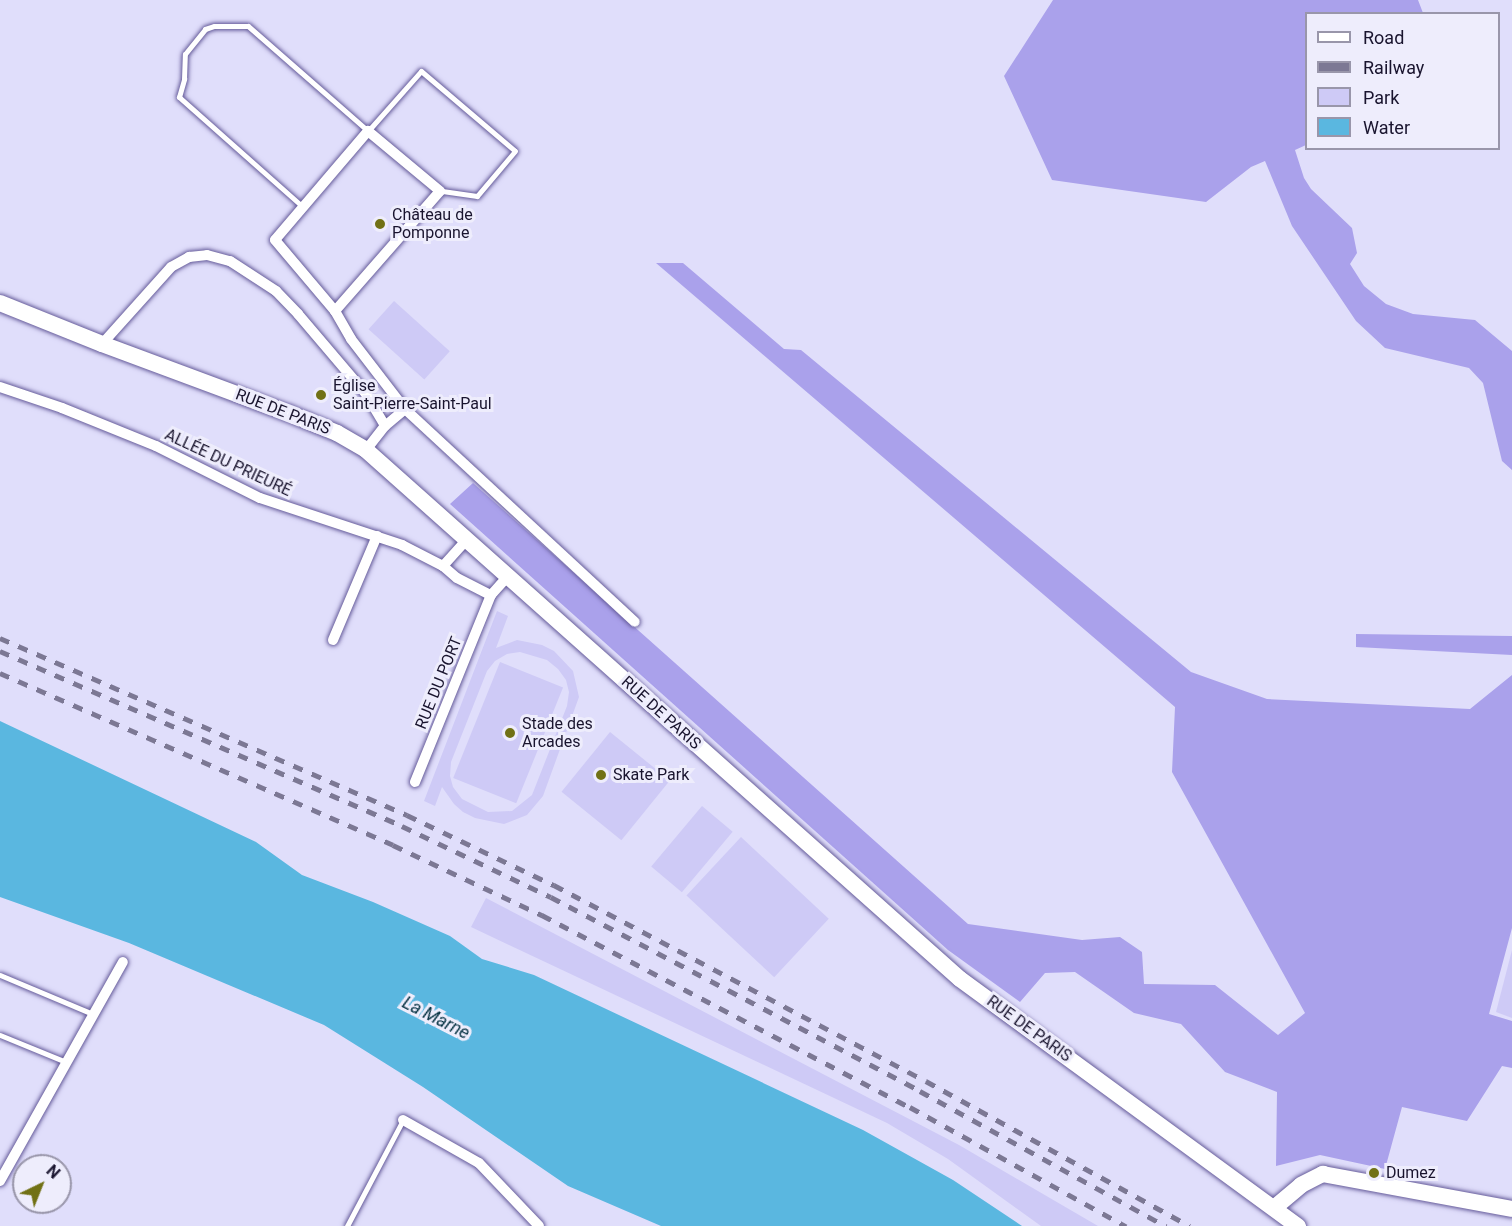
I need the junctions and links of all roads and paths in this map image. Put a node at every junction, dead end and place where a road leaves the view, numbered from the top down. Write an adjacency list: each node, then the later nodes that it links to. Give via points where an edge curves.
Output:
1 (368, 131): 2 (street); 2 (lane, via 421,71 515,151 477,196); 3 (street); 3 (lane, via 249,26 205,29 185,54 179,97)
2 (440, 191): 5 (street)
3 (303, 207): 5 (street, via 275,240)
4 (0, 303): 6 (main road, RUE DE PARIS)
5 (335, 311): 8 (street, via 351,339)
6 (102, 344): 9 (street, via 171,267 189,257 207,255 230,261 276,291 298,314 366,394); 10 (main road, RUE DE PARIS, via 288,413)
7 (0, 387): 11 (street, ALLÉE DU PRIEURÉ, via 156,446 260,498)
8 (405, 409): 9 (street); 16 (street)
9 (386, 426): 10 (street)
10 (366, 450): 12 (main road, RUE DE PARIS)
11 (377, 536): 13 (street, ALLÉE DU PRIEURÉ); 17 (street)
12 (467, 539): 13 (street); 14 (main road, RUE DE PARIS)
13 (442, 566): 15 (street, ALLÉE DU PRIEURÉ)
14 (508, 576): 15 (street, RUE DU PORT); 26 (main road, RUE DE PARIS, via 960,979)
15 (491, 595): 18 (street, RUE DU PORT)
16 (635, 622)
17 (333, 640)
18 (415, 782)
19 (123, 962): 21 (street)
20 (0, 975): 21 (lane)
21 (93, 1014): 23 (street)
22 (0, 1035): 23 (lane)
23 (66, 1062): 25 (street)
24 (404, 1120): 28 (lane); 29 (street, via 479,1163)
25 (0, 1181)
26 (1274, 1208): 27 (main road, via 1301,1185 1323,1174); 30 (main road, RUE DE PARIS)
27 (1512, 1209)
28 (347, 1226)
29 (539, 1226)
30 (1298, 1226)

